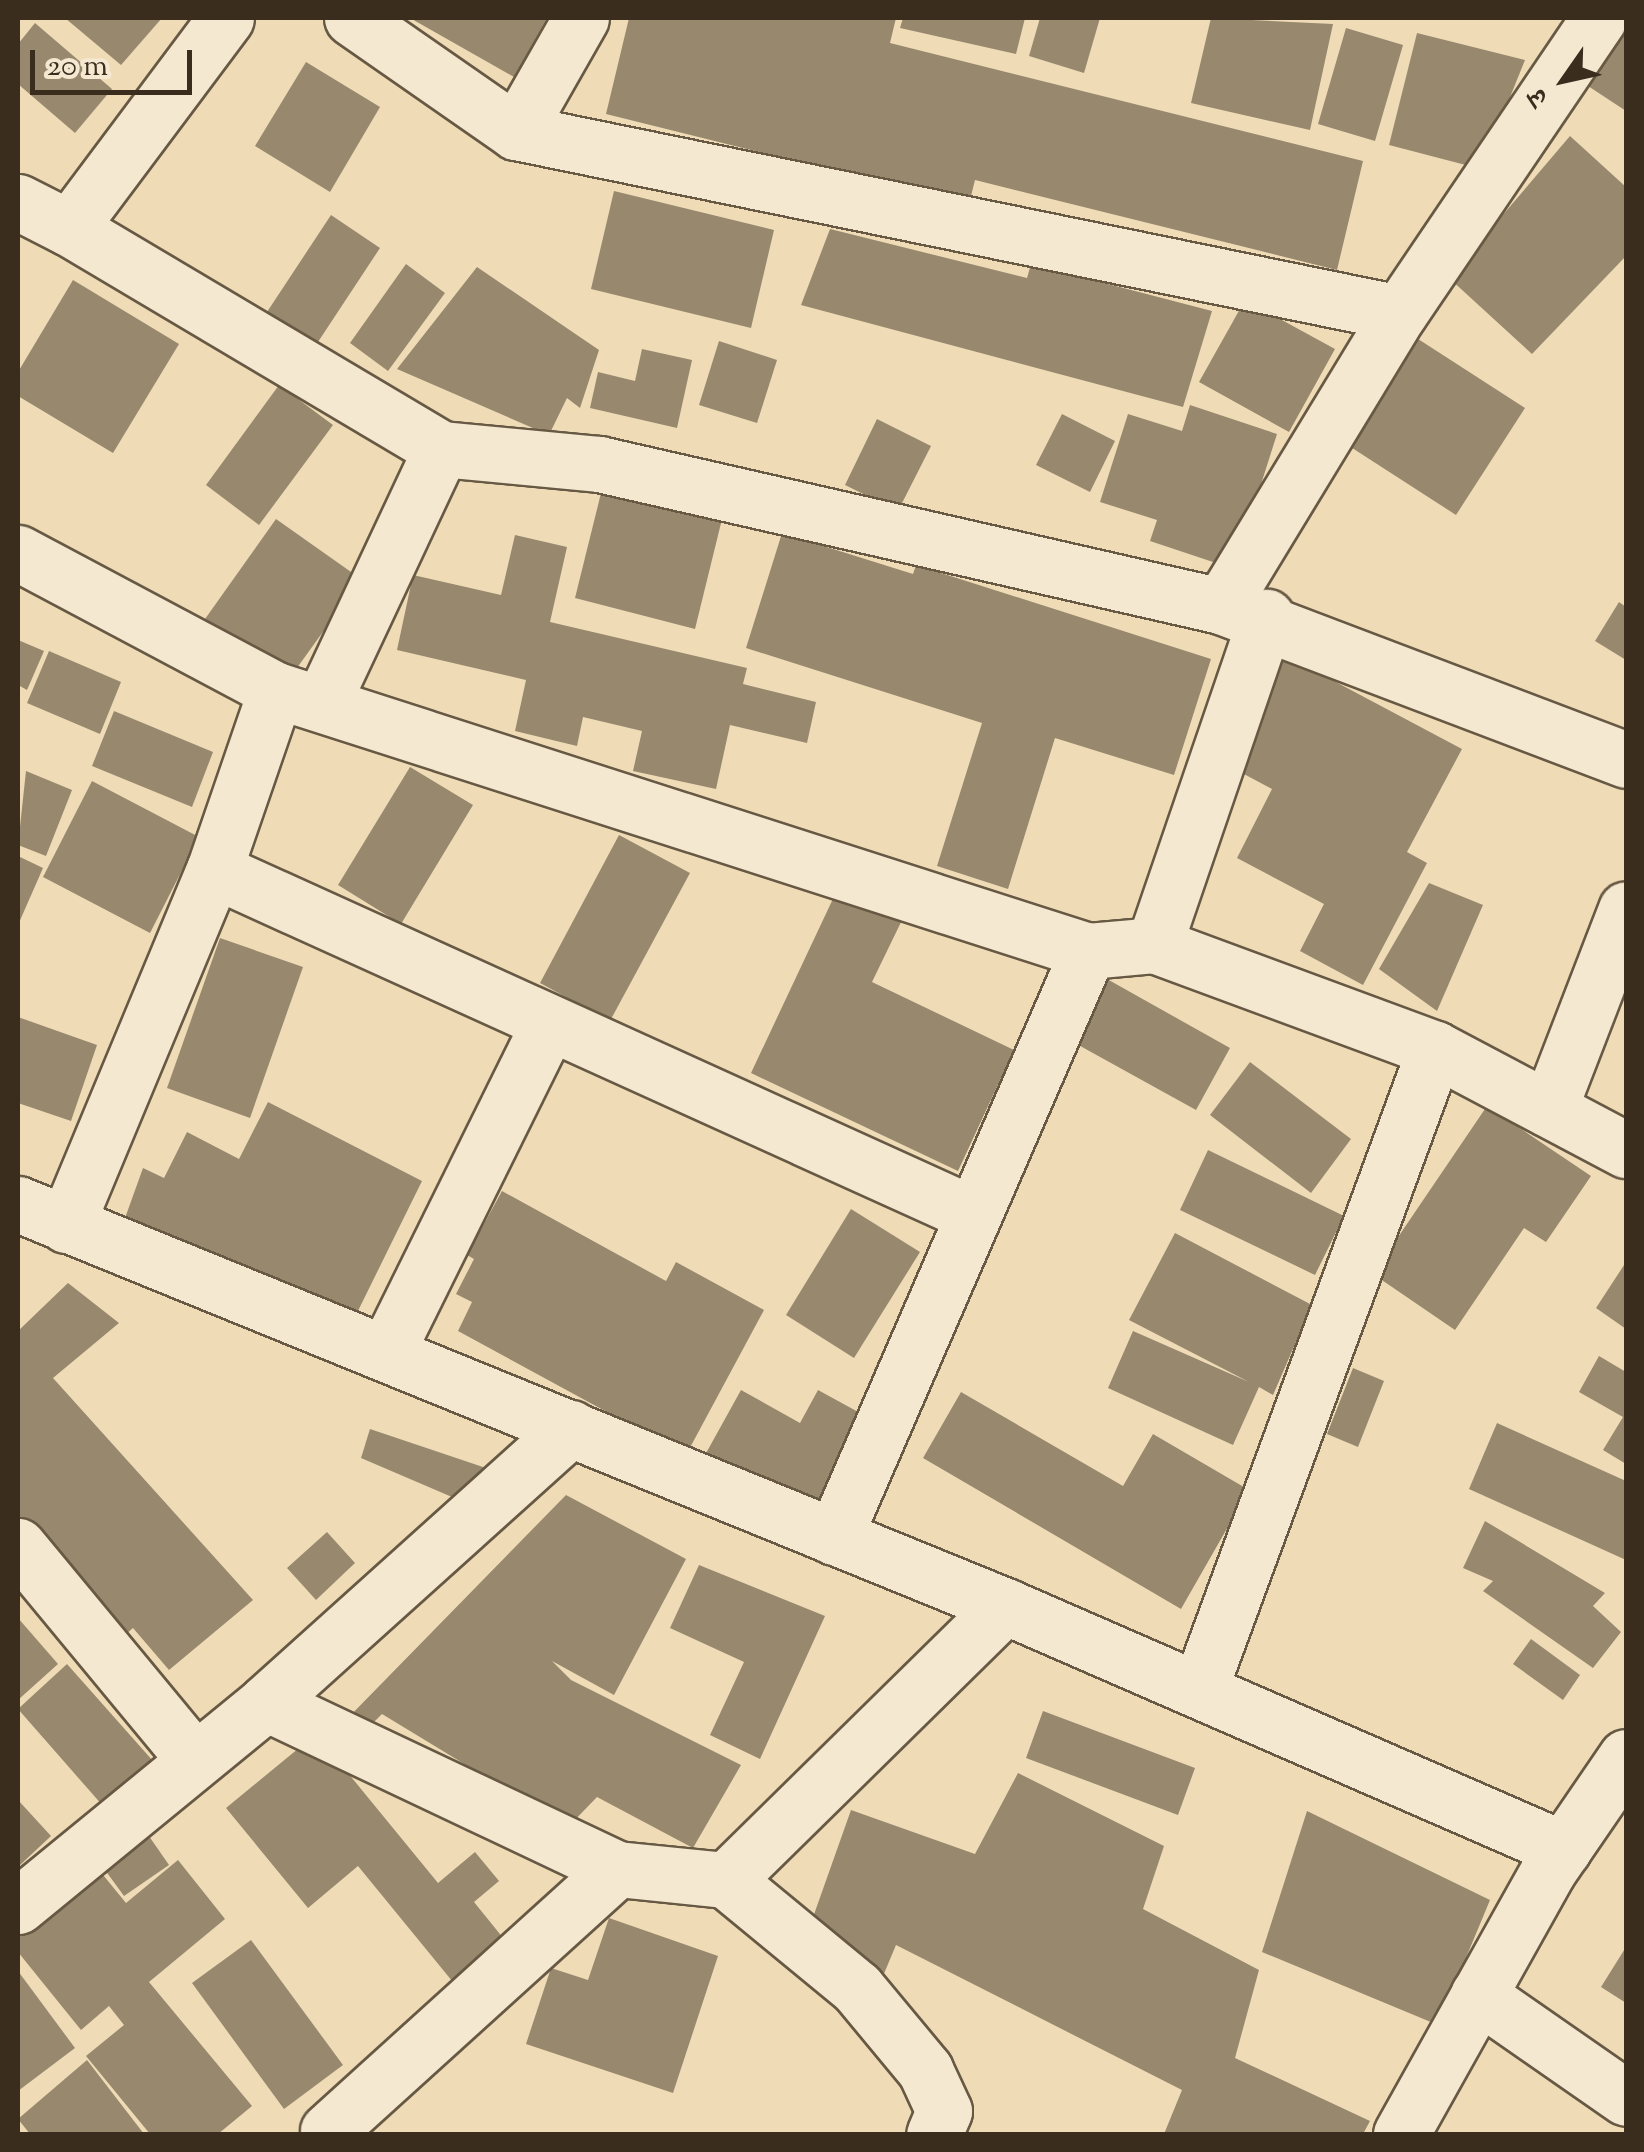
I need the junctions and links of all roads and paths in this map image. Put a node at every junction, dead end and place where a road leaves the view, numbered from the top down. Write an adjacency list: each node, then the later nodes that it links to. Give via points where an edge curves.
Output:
1 (226, 18): 7 (street)
2 (352, 18): 5 (street)
3 (581, 18): 5 (street)
4 (1598, 18): 8 (street)
5 (516, 132): 8 (street)
6 (18, 202): 7 (street)
7 (69, 228): 9 (street)
8 (1399, 313): 11 (street)
9 (440, 449): 11 (street, via 599,464); 12 (street)
10 (18, 553): 12 (street)
11 (1244, 612): 13 (street); 16 (street)
12 (300, 696): 14 (street); 17 (street)
13 (1626, 760)
14 (214, 870): 18 (street); 23 (street)
15 (1626, 910): 20 (street)
16 (1154, 945): 17 (street); 19 (street)
17 (1088, 951): 22 (street)
18 (549, 1022): 22 (street); 24 (street)
19 (1435, 1048): 20 (street); 29 (street)
20 (1549, 1109): 21 (street)
21 (1626, 1150)
22 (968, 1212): 26 (street)
23 (42, 1215): 24 (street)
24 (386, 1353): 25 (street)
25 (571, 1428): 26 (street); 30 (street)
26 (834, 1536): 28 (street)
27 (18, 1546): 32 (street)
28 (1005, 1606): 29 (street); 35 (street)
29 (1199, 1690): 33 (street)
30 (266, 1703): 32 (street); 34 (street)
31 (1626, 1757): 33 (street)
32 (194, 1758): 36 (street)
33 (1563, 1849): 37 (street)
34 (618, 1869): 35 (street); 39 (street)
35 (726, 1880): 40 (street, via 856,1988 925,2070 944,2111)
36 (18, 1906)
37 (1478, 1995): 38 (street); 41 (street)
38 (1626, 2098)
39 (329, 2133)
40 (934, 2134)
41 (1401, 2134)

